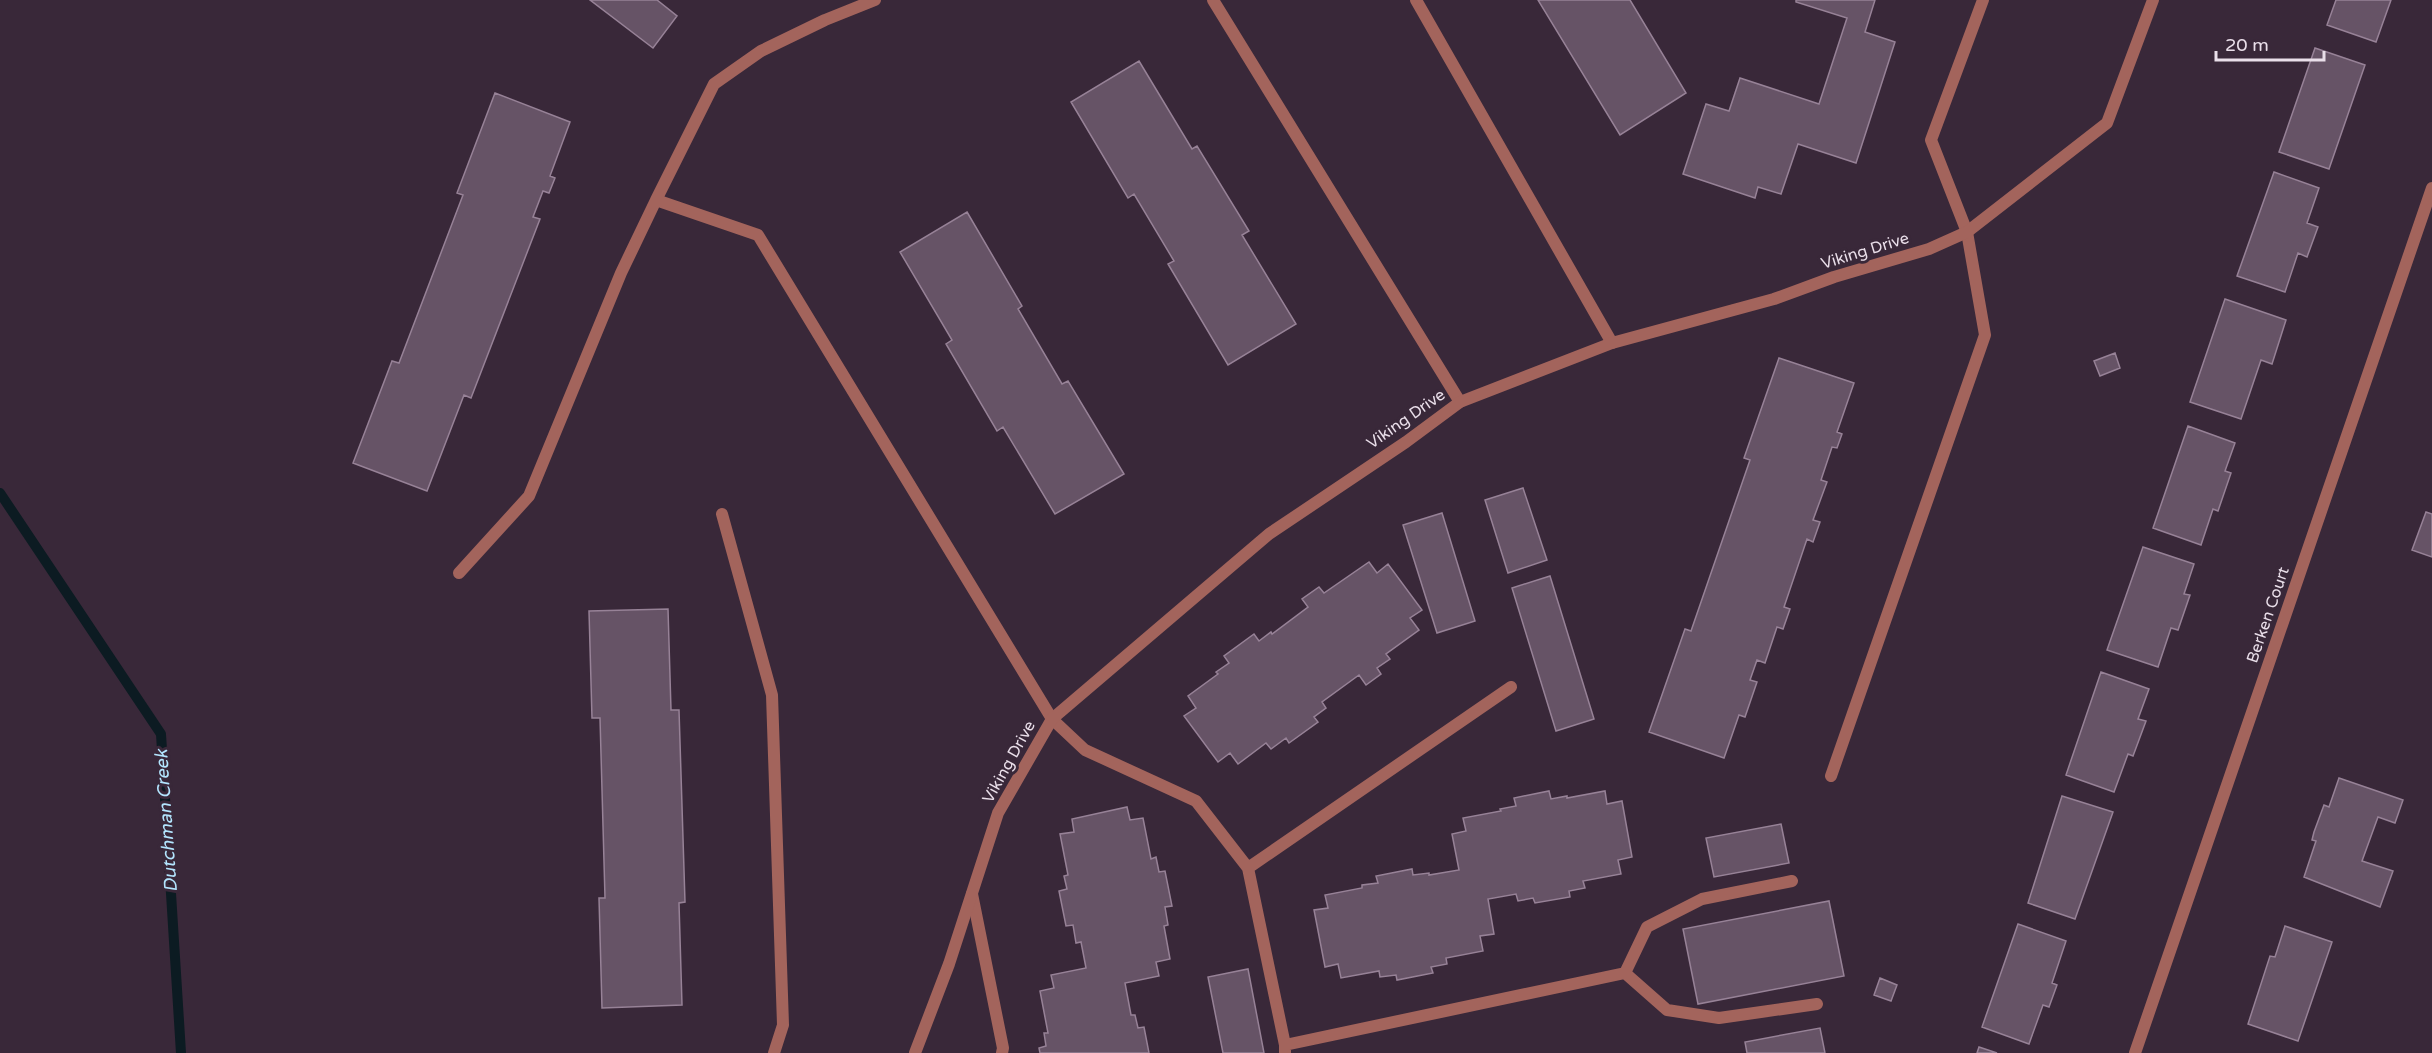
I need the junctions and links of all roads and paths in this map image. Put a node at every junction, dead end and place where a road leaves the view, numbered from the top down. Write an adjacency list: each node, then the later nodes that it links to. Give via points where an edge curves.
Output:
1 (875, 0): 7 (street, via 761,51 714,84)
2 (1213, 0): 10 (street)
3 (1416, 0): 9 (street)
4 (1983, 0): 8 (street, via 1931,140)
5 (2152, 0): 8 (street, Viking Drive, via 2107,123)
6 (2432, 188): 25 (street, Berken Court)
7 (656, 200): 12 (street, via 621,273 529,496); 14 (street, via 758,235)
8 (1967, 231): 9 (street, Viking Drive, via 1929,249 1774,299); 15 (street, via 1985,335)
9 (1612, 343): 10 (street, Viking Drive)
10 (1460, 402): 14 (street, Viking Drive, via 1269,534)
11 (722, 514): 22 (street, via 772,696 783,1025)
12 (459, 573)
13 (1510, 687): 16 (street)
14 (1052, 719): 16 (street, via 1085,750 1196,801); 18 (street, Viking Drive, via 998,813)
15 (1831, 776)
16 (1248, 868): 21 (street)
17 (1792, 882): 19 (street, via 1702,899 1647,927)
18 (972, 894): 23 (street, Viking Drive); 24 (street)
19 (1625, 974): 20 (street, via 1667,1010 1719,1018); 21 (street)
20 (1816, 1004)
21 (1285, 1049)
22 (774, 1053)
23 (915, 1053)
24 (1002, 1053)
25 (2135, 1053)

